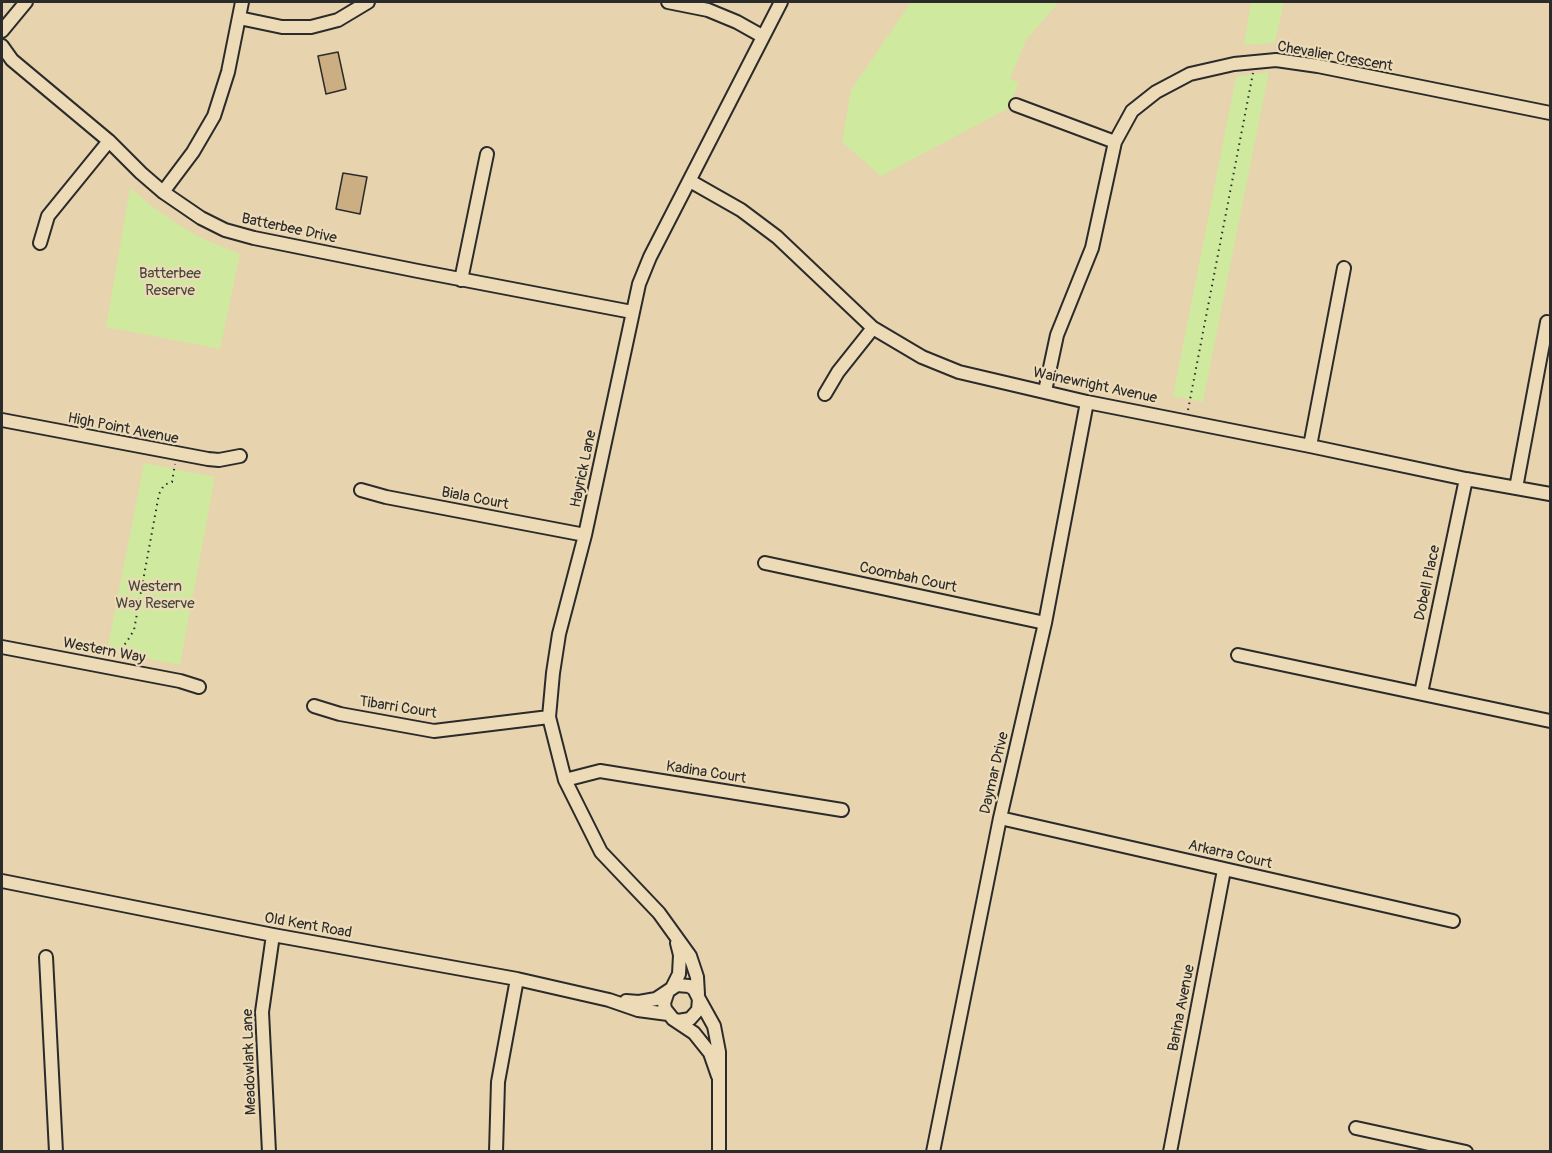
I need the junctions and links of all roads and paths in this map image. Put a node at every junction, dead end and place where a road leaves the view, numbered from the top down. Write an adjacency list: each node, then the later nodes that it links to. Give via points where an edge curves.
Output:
1 (26, 2): 7 (street)
2 (242, 2): 6 (street)
3 (368, 2): 6 (street, via 338,20 311,27 282,27)
4 (668, 2): 8 (street, via 708,10)
5 (781, 2): 8 (street, Hayrick Lane)
6 (239, 18): 17 (street, via 214,116)
7 (2, 31)
8 (762, 36): 16 (street, Hayrick Lane)
9 (2, 46): 13 (street, Batterbee Drive, via 12,60)
10 (1255, 62): 12 (street, Chevalier Crescent, via 1276,60 1318,66); 14 (street, Chevalier Crescent, via 1190,74 1156,92 1132,111); 28 (path)
11 (1016, 105): 14 (street)
12 (1551, 113)
13 (109, 141): 17 (street, Batterbee Drive); 18 (street, via 48,216)
14 (1115, 142): 24 (street, Chevalier Crescent, via 1092,248 1057,335)
15 (487, 154): 20 (street)
16 (690, 181): 21 (street, Hayrick Lane, via 650,257); 23 (street, Wainewright Avenue, via 741,210 777,237)
17 (164, 192): 20 (street, Batterbee Drive, via 193,214 225,230)
18 (40, 243)
19 (1344, 268): 29 (street)
20 (461, 280): 21 (street, Batterbee Drive)
21 (632, 312): 36 (street, Hayrick Lane)
22 (1547, 322): 33 (street)
23 (873, 328): 24 (street, Wainewright Avenue, via 922,357 959,372); 25 (street)
24 (1045, 392): 26 (street, Wainewright Avenue)
25 (825, 394)
26 (1087, 402): 28 (street, Wainewright Avenue); 38 (street, Daymar Drive)
27 (2, 420): 30 (street, High Point Avenue)
28 (1186, 420): 29 (street, Wainewright Avenue)
29 (1310, 446): 32 (street, Wainewright Avenue)
30 (177, 454): 31 (street, High Point Avenue, via 219,460); 41 (path, via 172,482 164,485 159,494 134,630 112,656)
31 (240, 456)
32 (1466, 479): 33 (street, Wainewright Avenue); 43 (street, Dobell Place)
33 (1516, 488): 35 (street, Wainewright Avenue)
34 (361, 490): 36 (street, Biala Court)
35 (1551, 494)
36 (585, 535): 45 (street, Hayrick Lane, via 559,634)
37 (765, 563): 38 (street, Coombah Court)
38 (1045, 623): 49 (street, Daymar Drive)
39 (2, 646): 41 (street, Western Way)
40 (1238, 655): 43 (street)
41 (108, 667): 42 (street, Western Way)
42 (199, 687)
43 (1421, 693): 46 (street)
44 (314, 706): 45 (street, Tibarri Court, via 434,731)
45 (549, 717): 47 (street, Hayrick Lane)
46 (1551, 721)
47 (565, 780): 48 (street, Kadina Court, via 600,771); 54 (street, Hayrick Lane, via 601,852 659,913)
48 (842, 810)
49 (1000, 818): 50 (street, Arkarra Court); 67 (street, Daymar Drive)
50 (1224, 870): 52 (street, Arkarra Court); 68 (street, Barina Avenue)
51 (2, 881): 53 (street, Old Kent Road)
52 (1453, 921)
53 (273, 935): 56 (street, Old Kent Road); 64 (street, Meadowlark Lane, via 262,1012)
54 (676, 937): 57 (street, Hayrick Lane, via 679,974); 58 (street, Hayrick Lane, via 690,956)
55 (46, 957): 63 (street)
56 (517, 979): 59 (street, Old Kent Road); 65 (street, via 498,1082)
57 (670, 990): 58 (street, via 677,985 689,986); 59 (street, Old Kent Road, via 656,999 639,1002); 60 (street, via 664,1003)
58 (698, 996): 60 (street, via 698,1010 690,1019 678,1021); 61 (street, Hayrick Lane, via 714,1026)
59 (609, 1000): 60 (street, Old Kent Road)
60 (670, 1016): 61 (street, Hayrick Lane, via 694,1033 710,1053)
61 (718, 1076): 66 (street, Hayrick Lane)
62 (1356, 1128): 69 (street)
63 (56, 1152)
64 (269, 1152)
65 (496, 1152)
66 (719, 1152)
67 (933, 1152)
68 (1170, 1152)
69 (1466, 1152)

